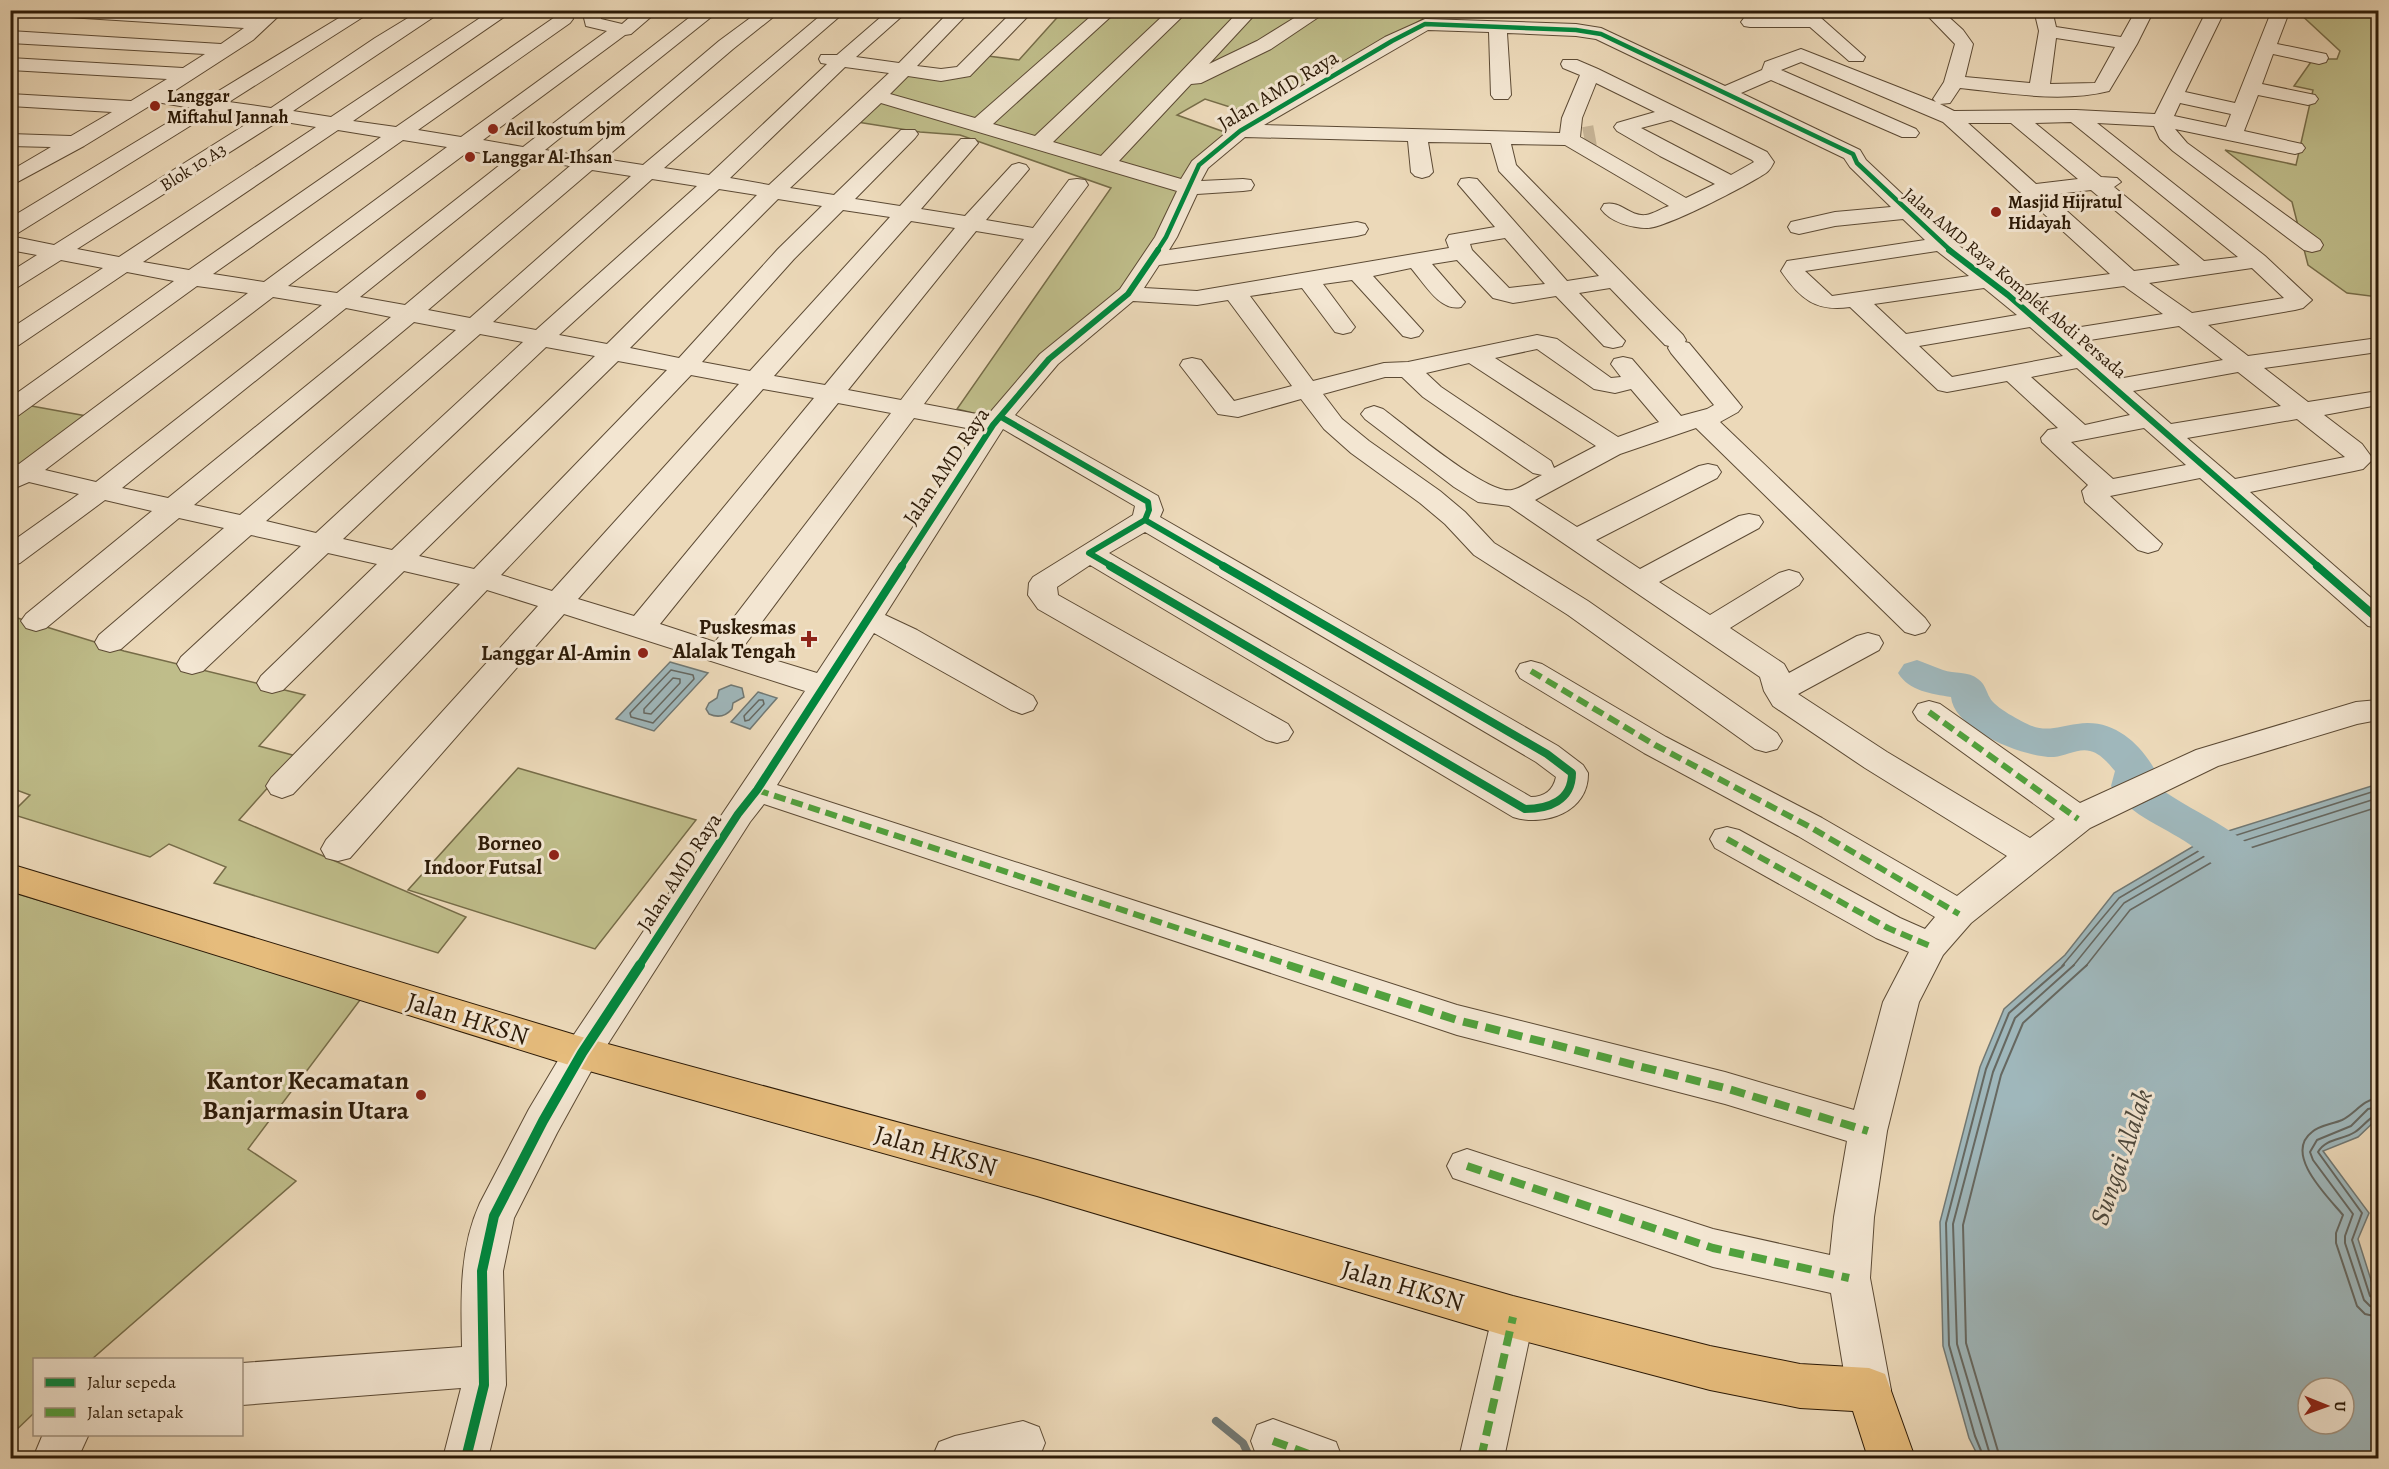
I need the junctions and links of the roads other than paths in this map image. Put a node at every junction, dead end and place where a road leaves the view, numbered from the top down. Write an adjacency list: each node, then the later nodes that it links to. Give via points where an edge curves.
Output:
1 (276, 10): 28 (street)
2 (365, 10): 60 (street)
3 (435, 10): 65 (street, Blok 10 A3)
4 (505, 10): 69 (street)
5 (552, 10): 74 (street, via 564,15 564,20)
6 (591, 10): 30 (street, via 591,22)
7 (650, 10): 30 (street)
8 (711, 10): 33 (street)
9 (773, 10): 34 (street)
10 (838, 10): 39 (street)
11 (900, 10): 42 (street)
12 (962, 10): 45 (street)
13 (1025, 10): 45 (street, via 963,72 941,75)
14 (1109, 10): 75 (street)
15 (1180, 10): 81 (street)
16 (1250, 10): 50 (street)
17 (1320, 10): 50 (street, via 1264,45)
18 (1931, 10): 49 (street, via 1964,44)
19 (2043, 10): 31 (street)
20 (2145, 10): 35 (street)
21 (2216, 10): 57 (street)
22 (47, 11): 23 (street)
23 (127, 13): 28 (street)
24 (2279, 15): 37 (street)
25 (1806, 16): 27 (street); 40 (street, via 1849,52)
26 (1425, 17): 29 (street, Jalan AMD Raya); 70 (street, Jalan AMD Raya, via 1392,41)
27 (1750, 22)
28 (261, 24): 38 (street)
29 (1498, 26): 36 (street, Jalan AMD Raya, via 1591,32); 54 (street)
30 (623, 30): 33 (street); 82 (street)
31 (2048, 31): 35 (street, via 2080,27); 52 (street)
32 (10, 37): 38 (street)
33 (673, 38): 34 (street); 85 (street)
34 (709, 43): 39 (street); 86 (street)
35 (2128, 44): 52 (street, via 2102,87)
36 (1628, 46): 53 (street, Jalan AMD Raya Komplek Abdi Persada)
37 (2267, 47): 41 (street); 51 (street)
38 (225, 50): 48 (street)
39 (770, 52): 42 (street); 91 (street)
40 (1801, 55): 47 (street, via 1772,66); 64 (street)
41 (2319, 58)
42 (842, 60): 45 (street); 94 (street)
43 (10, 64): 48 (street)
44 (1570, 64): 46 (street)
45 (903, 69): 56 (street)
46 (1591, 73): 63 (street); 78 (street, via 1572,118)
47 (1771, 73): 53 (street); 72 (street)
48 (186, 74): 55 (street)
49 (1954, 82): 52 (street); 64 (street)
50 (1178, 87): 87 (street)
51 (2251, 88): 58 (street); 62 (street)
52 (2039, 90)
53 (1725, 93): 83 (street, Jalan AMD Raya Komplek Abdi Persada)
54 (1501, 95)
55 (153, 96): 60 (street); 61 (street)
56 (877, 96): 75 (street); 102 (street)
57 (2175, 96): 62 (street); 68 (street)
58 (2308, 99)
59 (10, 100): 61 (street)
60 (212, 106): 65 (street); 112 (street)
61 (135, 107): 80 (street)
62 (2242, 110): 73 (street)
63 (1673, 113): 95 (street, via 1763,158 1761,166); 95 (street, via 1614,130)
64 (1945, 115): 67 (street); 72 (street); 101 (street)
65 (273, 116): 69 (street); 119 (street, Blok 10 A3)
66 (2076, 116): 67 (street); 68 (street); 92 (street)
67 (2016, 117): 96 (street)
68 (2162, 120): 73 (street); 118 (street, via 2167,135 2180,147)
69 (335, 126): 74 (street); 124 (street)
70 (1240, 131): 76 (street); 100 (street, Jalan AMD Raya, via 1199,165)
71 (908, 134): 104 (street)
72 (1910, 134): 83 (street)
73 (2233, 134): 84 (street)
74 (399, 135): 82 (street); 127 (street)
75 (973, 135): 81 (street); 108 (street)
76 (1417, 135): 77 (street); 90 (street)
77 (1500, 138): 78 (street); 130 (street, via 1506,167)
78 (1576, 138): 105 (street)
79 (10, 140): 80 (street)
80 (78, 142): 88 (street)
81 (1039, 144): 87 (street)
82 (462, 145): 85 (street); 134 (street)
83 (1869, 148): 107 (street, Jalan AMD Raya Komplek Abdi Persada, via 1857,163)
84 (2295, 148)
85 (527, 154): 86 (street); 139 (street)
86 (587, 163): 91 (street); 141 (street)
87 (1105, 164): 100 (street)
88 (20, 169): 93 (street)
89 (1019, 169): 110 (street)
90 (1422, 172)
91 (646, 173): 94 (street); 144 (street)
92 (2152, 177): 96 (street); 123 (street)
93 (10, 180)
94 (714, 182): 102 (street); 148 (street)
95 (1730, 183): 105 (street)
96 (2096, 183): 101 (street); 125 (street)
97 (1469, 184): 114 (street)
98 (1077, 185): 115 (street)
99 (1243, 185): 100 (street)
100 (1190, 188): 121 (street, Jalan AMD Raya)
101 (2030, 191): 128 (street)
102 (772, 193): 104 (street); 152 (street)
103 (1818, 201): 109 (street)
104 (837, 203): 108 (street); 158 (street, via 747,294)
105 (1685, 206): 106 (street, via 1649,222 1632,220)
106 (1612, 209)
107 (1905, 212): 109 (street); 117 (street, Jalan AMD Raya Komplek Abdi Persada)
108 (904, 213): 110 (street); 161 (street)
109 (1835, 219): 111 (street)
110 (970, 224): 115 (street); 164 (street)
111 (1799, 227)
112 (10, 228)
113 (1357, 229): 121 (street)
114 (1510, 231): 120 (street, via 1459,239); 133 (street)
115 (1038, 235): 166 (street)
116 (10, 243): 119 (street)
117 (1942, 244): 131 (street, Jalan AMD Raya Komplek Abdi Persada); 138 (street, via 1792,268 1822,301)
118 (2312, 245)
119 (59, 252): 124 (street); 132 (street, Blok 10 A3)
120 (1462, 252): 122 (street); 133 (street, via 1506,295)
121 (1153, 259): 136 (street, Jalan AMD Raya)
122 (1416, 260): 126 (street); 140 (street)
123 (2257, 261): 125 (street); 143 (street, via 2300,300)
124 (123, 265): 127 (street); 149 (street)
125 (2199, 269): 128 (street)
126 (1357, 272): 129 (street); 146 (street)
127 (193, 278): 134 (street); 168 (street)
128 (2128, 278): 137 (street); 143 (street)
129 (1308, 280): 135 (street); 145 (street)
130 (1615, 280): 133 (street); 171 (street, via 1656,318 1729,407 1716,415)
131 (1988, 280): 137 (street, Jalan AMD Raya Komplek Abdi Persada); 138 (street)
132 (10, 282)
133 (1562, 289): 155 (street)
134 (270, 290): 139 (street); 178 (street)
135 (1235, 293): 136 (street, via 1197,298); 163 (street)
136 (1128, 294): 170 (street, Jalan AMD Raya, via 1049,358)
137 (2008, 295): 142 (street, Jalan AMD Raya Komplek Abdi Persada)
138 (1856, 300): 160 (street, via 1947,385)
139 (344, 301): 141 (street); 181 (street)
140 (1453, 302)
141 (410, 313): 144 (street); 183 (street)
142 (2035, 319): 147 (street, Jalan AMD Raya Komplek Abdi Persada); 150 (street)
143 (2186, 319): 147 (street); 156 (street)
144 (475, 326): 148 (street); 186 (street)
145 (1343, 327)
146 (1411, 331)
147 (2058, 338): 154 (street, Jalan AMD Raya Komplek Abdi Persada)
148 (543, 339): 152 (street); 188 (street)
149 (10, 340)
150 (1910, 340)
151 (2379, 345): 156 (street)
152 (613, 352): 158 (street); 192 (street)
153 (1473, 355): 155 (street, via 1537,342 1548,344 1603,384 1614,386); 159 (street); 171 (street, via 1615,447)
154 (2082, 360): 160 (street); 162 (street, Jalan AMD Raya Komplek Abdi Persada)
155 (1623, 361): 171 (street)
156 (2244, 364): 162 (street); 167 (street)
157 (1192, 365): 163 (street, via 1227,409 1238,410)
158 (685, 366): 161 (street); 193 (street)
159 (1408, 369): 163 (street, via 1384,370); 175 (street, via 1432,392)
160 (2013, 374): 173 (street)
161 (757, 380): 164 (street); 196 (street)
162 (2113, 387): 172 (street, Jalan AMD Raya Komplek Abdi Persada)
163 (1307, 390): 215 (street, via 1333,424 1430,497 1484,549 1578,608)
164 (832, 395): 166 (street); 202 (street)
165 (2377, 400): 167 (street)
166 (908, 409): 170 (street); 205 (street)
167 (2301, 409): 172 (street); 180 (street, via 2360,459)
168 (10, 410)
169 (1374, 414): 182 (street, via 1481,494)
170 (997, 421): 184 (street, via 1148,502); 197 (street, Jalan AMD Raya)
171 (1688, 421): 200 (street)
172 (2158, 426): 173 (street); 176 (street, Jalan AMD Raya Komplek Abdi Persada)
173 (2082, 433): 179 (street, via 2057,436 2055,442)
174 (1609, 450): 182 (street)
175 (1542, 467)
176 (2208, 468): 179 (street); 180 (street, Jalan AMD Raya Komplek Abdi Persada)
177 (1708, 472): 187 (street)
178 (16, 476): 181 (street)
179 (2106, 487): 189 (street, via 2095,491 2095,496)
180 (2230, 488): 198 (street, Jalan AMD Raya Komplek Abdi Persada)
181 (102, 490): 183 (street); 191 (street)
182 (1516, 499): 187 (street)
183 (175, 507): 186 (street); 199 (street)
184 (1144, 520): 190 (street); 190 (street, via 1547,754 1572,773 1568,790 1555,804 1525,809)
185 (1749, 522): 195 (street)
186 (247, 524): 188 (street); 203 (street)
187 (1577, 538): 195 (street)
188 (324, 542): 192 (street); 206 (street)
189 (2148, 544)
190 (1089, 553): 214 (street, via 1043,583 1042,594 1048,602)
191 (10, 557)
192 (399, 560): 193 (street); 208 (street)
193 (481, 579): 196 (street); 216 (street)
194 (1789, 579): 201 (street)
195 (1640, 580): 201 (street)
196 (558, 603): 202 (street); 220 (street)
197 (867, 618): 209 (street, Jalan AMD Raya); 211 (street, via 908,637)
198 (2379, 619)
199 (36, 621)
200 (1915, 625)
201 (1711, 627): 210 (street, via 1773,671)
202 (640, 629): 205 (street)
203 (110, 642)
204 (1868, 643): 210 (street)
205 (722, 654): 209 (street)
206 (192, 664)
207 (1531, 671): 223 (street, via 1655,745 1810,827)
208 (272, 683)
209 (823, 686): 217 (street, Jalan AMD Raya)
210 (1779, 691): 221 (street, via 1784,699 1876,760)
211 (1022, 703)
212 (2379, 710): 218 (street, via 2356,713 2207,758)
213 (1929, 712): 218 (street)
214 (1277, 732)
215 (1766, 741)
216 (282, 786)
217 (757, 790): 225 (street, Jalan AMD Raya); 226 (street, via 1457,1020 1725,1088)
218 (2078, 819): 221 (street)
219 (1727, 839): 224 (street, via 1888,928)
220 (338, 849)
221 (2031, 855): 223 (street)
222 (10, 877): 225 (main road, Jalan HKSN)
223 (1959, 914): 224 (street)
224 (1930, 946): 226 (street, via 1901,1002)
225 (582, 1053): 229 (main road, Jalan HKSN, via 1037,1178); 230 (street, Jalan AMD Raya, via 494,1216 482,1271)
226 (1868, 1131): 228 (street)
227 (1467, 1166): 228 (street, via 1713,1248)
228 (1849, 1278): 232 (street)
229 (1514, 1317): 232 (main road, Jalan HKSN, via 1710,1368 1800,1386); 240 (street)
230 (485, 1366): 231 (street); 237 (street, Jalan AMD Raya)
231 (243, 1384)
232 (1869, 1390): 241 (main road)
233 (66, 1436): 236 (street)
234 (1273, 1441): 239 (street)
235 (1023, 1443): 238 (street)
236 (56, 1458)
237 (466, 1458)
238 (955, 1458)
239 (1320, 1458)
240 (1481, 1458)
241 (1891, 1458)

